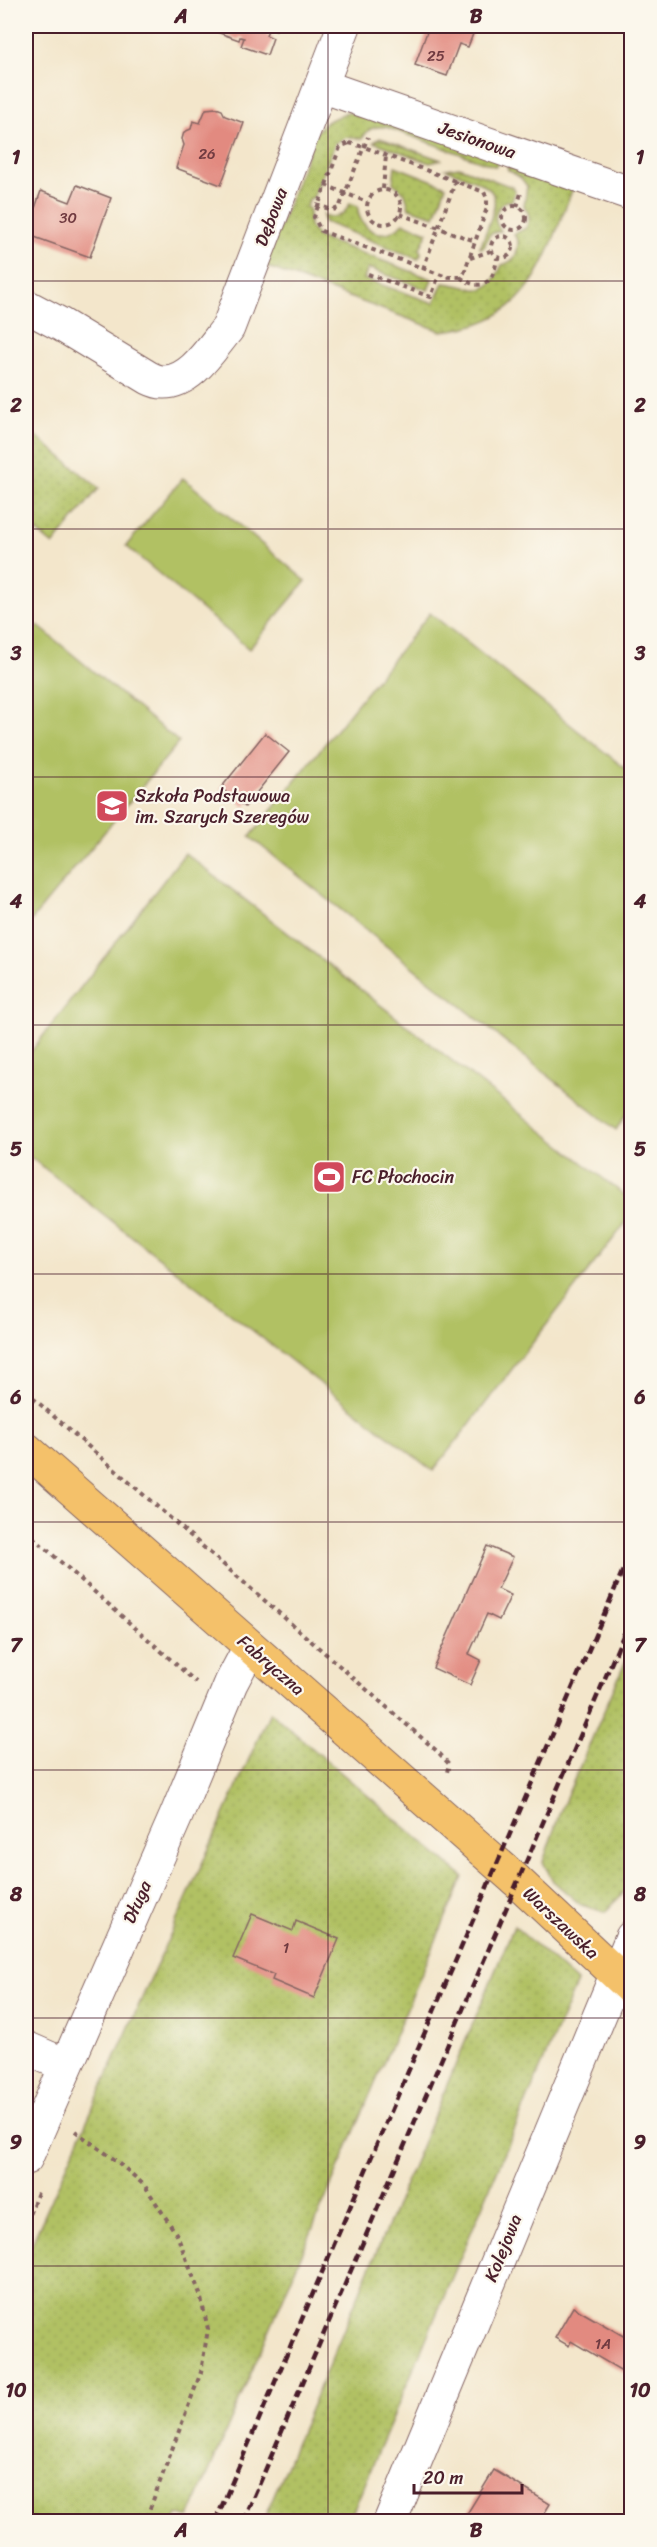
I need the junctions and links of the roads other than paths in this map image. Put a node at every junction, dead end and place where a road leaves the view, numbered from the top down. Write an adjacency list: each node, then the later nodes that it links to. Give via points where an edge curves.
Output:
1 (344, 26): 2 (street, Dębowa)
2 (322, 86): 3 (street, Jesionowa); 4 (street, Dębowa, via 228,328 200,363 181,378 164,382 149,378)
3 (632, 194)
4 (26, 306)
5 (26, 1449): 6 (main road, Fabryczna)
6 (250, 1647): 7 (main road, Fabryczna); 11 (street, Długa)
7 (517, 1881): 9 (main road, Warszawska)
8 (632, 1937): 9 (street, Kolejowa)
9 (624, 1982): 13 (street, Kolejowa)
10 (26, 2048): 11 (street)
11 (65, 2065): 12 (street, Długa)
12 (26, 2158)
13 (390, 2522)

